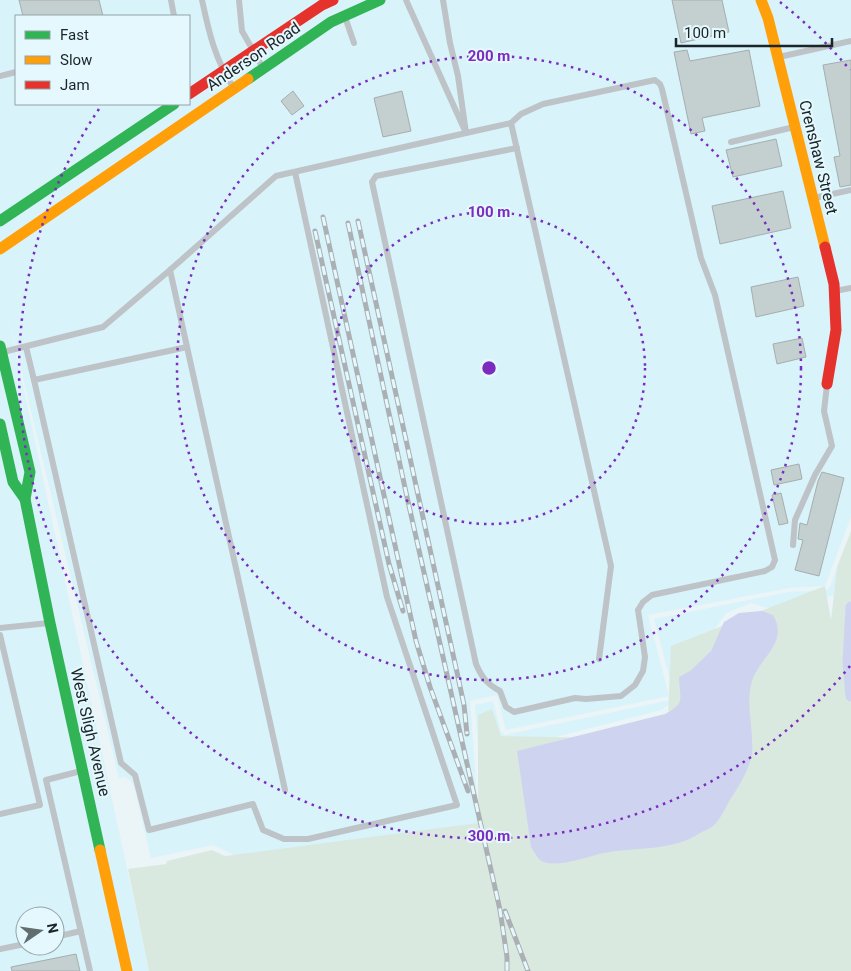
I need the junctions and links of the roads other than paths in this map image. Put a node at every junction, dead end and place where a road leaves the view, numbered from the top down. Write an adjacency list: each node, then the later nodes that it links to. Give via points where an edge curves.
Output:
1 (170, 0): 9 (lane)
2 (202, 0): 16 (lane, via 210,40)
3 (239, 0): 13 (lane, via 242,31)
4 (333, 0): 13 (main road, Anderson Road)
5 (380, 0): 10 (main road, Anderson Road)
6 (406, 0): 24 (lane)
7 (443, 0): 24 (lane)
8 (761, 0): 14 (main road, Crenshaw Street)
9 (174, 15)
10 (345, 16): 12 (lane); 15 (main road, Anderson Road, via 331,22)
11 (851, 41): 14 (lane)
12 (354, 43)
13 (253, 51): 15 (lane); 16 (main road, Anderson Road)
14 (778, 57): 23 (main road, Crenshaw Street)
15 (264, 68): 19 (main road, Anderson Road)
16 (223, 71): 19 (lane); 20 (main road, Anderson Road)
17 (15, 72): 18 (lane)
18 (0, 76)
19 (234, 88): 31 (main road, Anderson Road)
20 (190, 93)
21 (173, 105): 30 (main road)
22 (511, 124): 24 (lane); 26 (lane); 26 (lane, via 521,114 543,104 655,80 660,84 701,258 715,295 775,560 772,567 764,571 652,595 643,602 638,610 645,657 642,671 635,685 621,696 575,698 514,712 506,707 500,691 481,678 476,664 372,182 376,176)
23 (795, 127): 25 (lane); 29 (main road, Crenshaw Street)
24 (466, 133): 27 (lane)
25 (731, 142)
26 (517, 148): 46 (lane, via 610,566)
27 (294, 172): 32 (lane, via 276,176); 38 (lane, via 387,597 457,805 308,839 284,839 263,830 252,804 149,830 135,775 122,763)
28 (851, 190): 29 (lane)
29 (813, 199): 34 (main road, Crenshaw Street)
30 (0, 221)
31 (0, 249)
32 (170, 270): 35 (lane, via 103,327); 36 (lane)
33 (851, 288): 34 (lane)
34 (834, 291): 39 (main road, Crenshaw Street, via 836,330)
35 (26, 347): 37 (lane); 38 (lane)
36 (187, 347): 38 (lane); 50 (lane)
37 (1, 349): 41 (main road, West Sligh Avenue, via 30,472)
38 (34, 380)
39 (828, 384): 42 (lane, via 824,410 832,446 815,474 795,520)
40 (0, 424): 41 (main road, West Sligh Avenue, via 13,482)
41 (25, 499): 43 (main road, West Sligh Avenue)
42 (793, 545)
43 (50, 623): 44 (lane); 47 (main road, West Sligh Avenue)
44 (0, 628)
45 (0, 635): 49 (lane)
46 (600, 659)
47 (83, 770): 48 (lane); 57 (main road, West Sligh Avenue)
48 (46, 780): 49 (lane); 52 (lane)
49 (35, 783): 51 (lane, via 40,805)
50 (285, 790)
51 (0, 814)
52 (81, 931): 53 (lane); 56 (lane)
53 (65, 935)
54 (15, 946): 55 (lane)
55 (0, 949)
56 (90, 971)
57 (128, 971)

